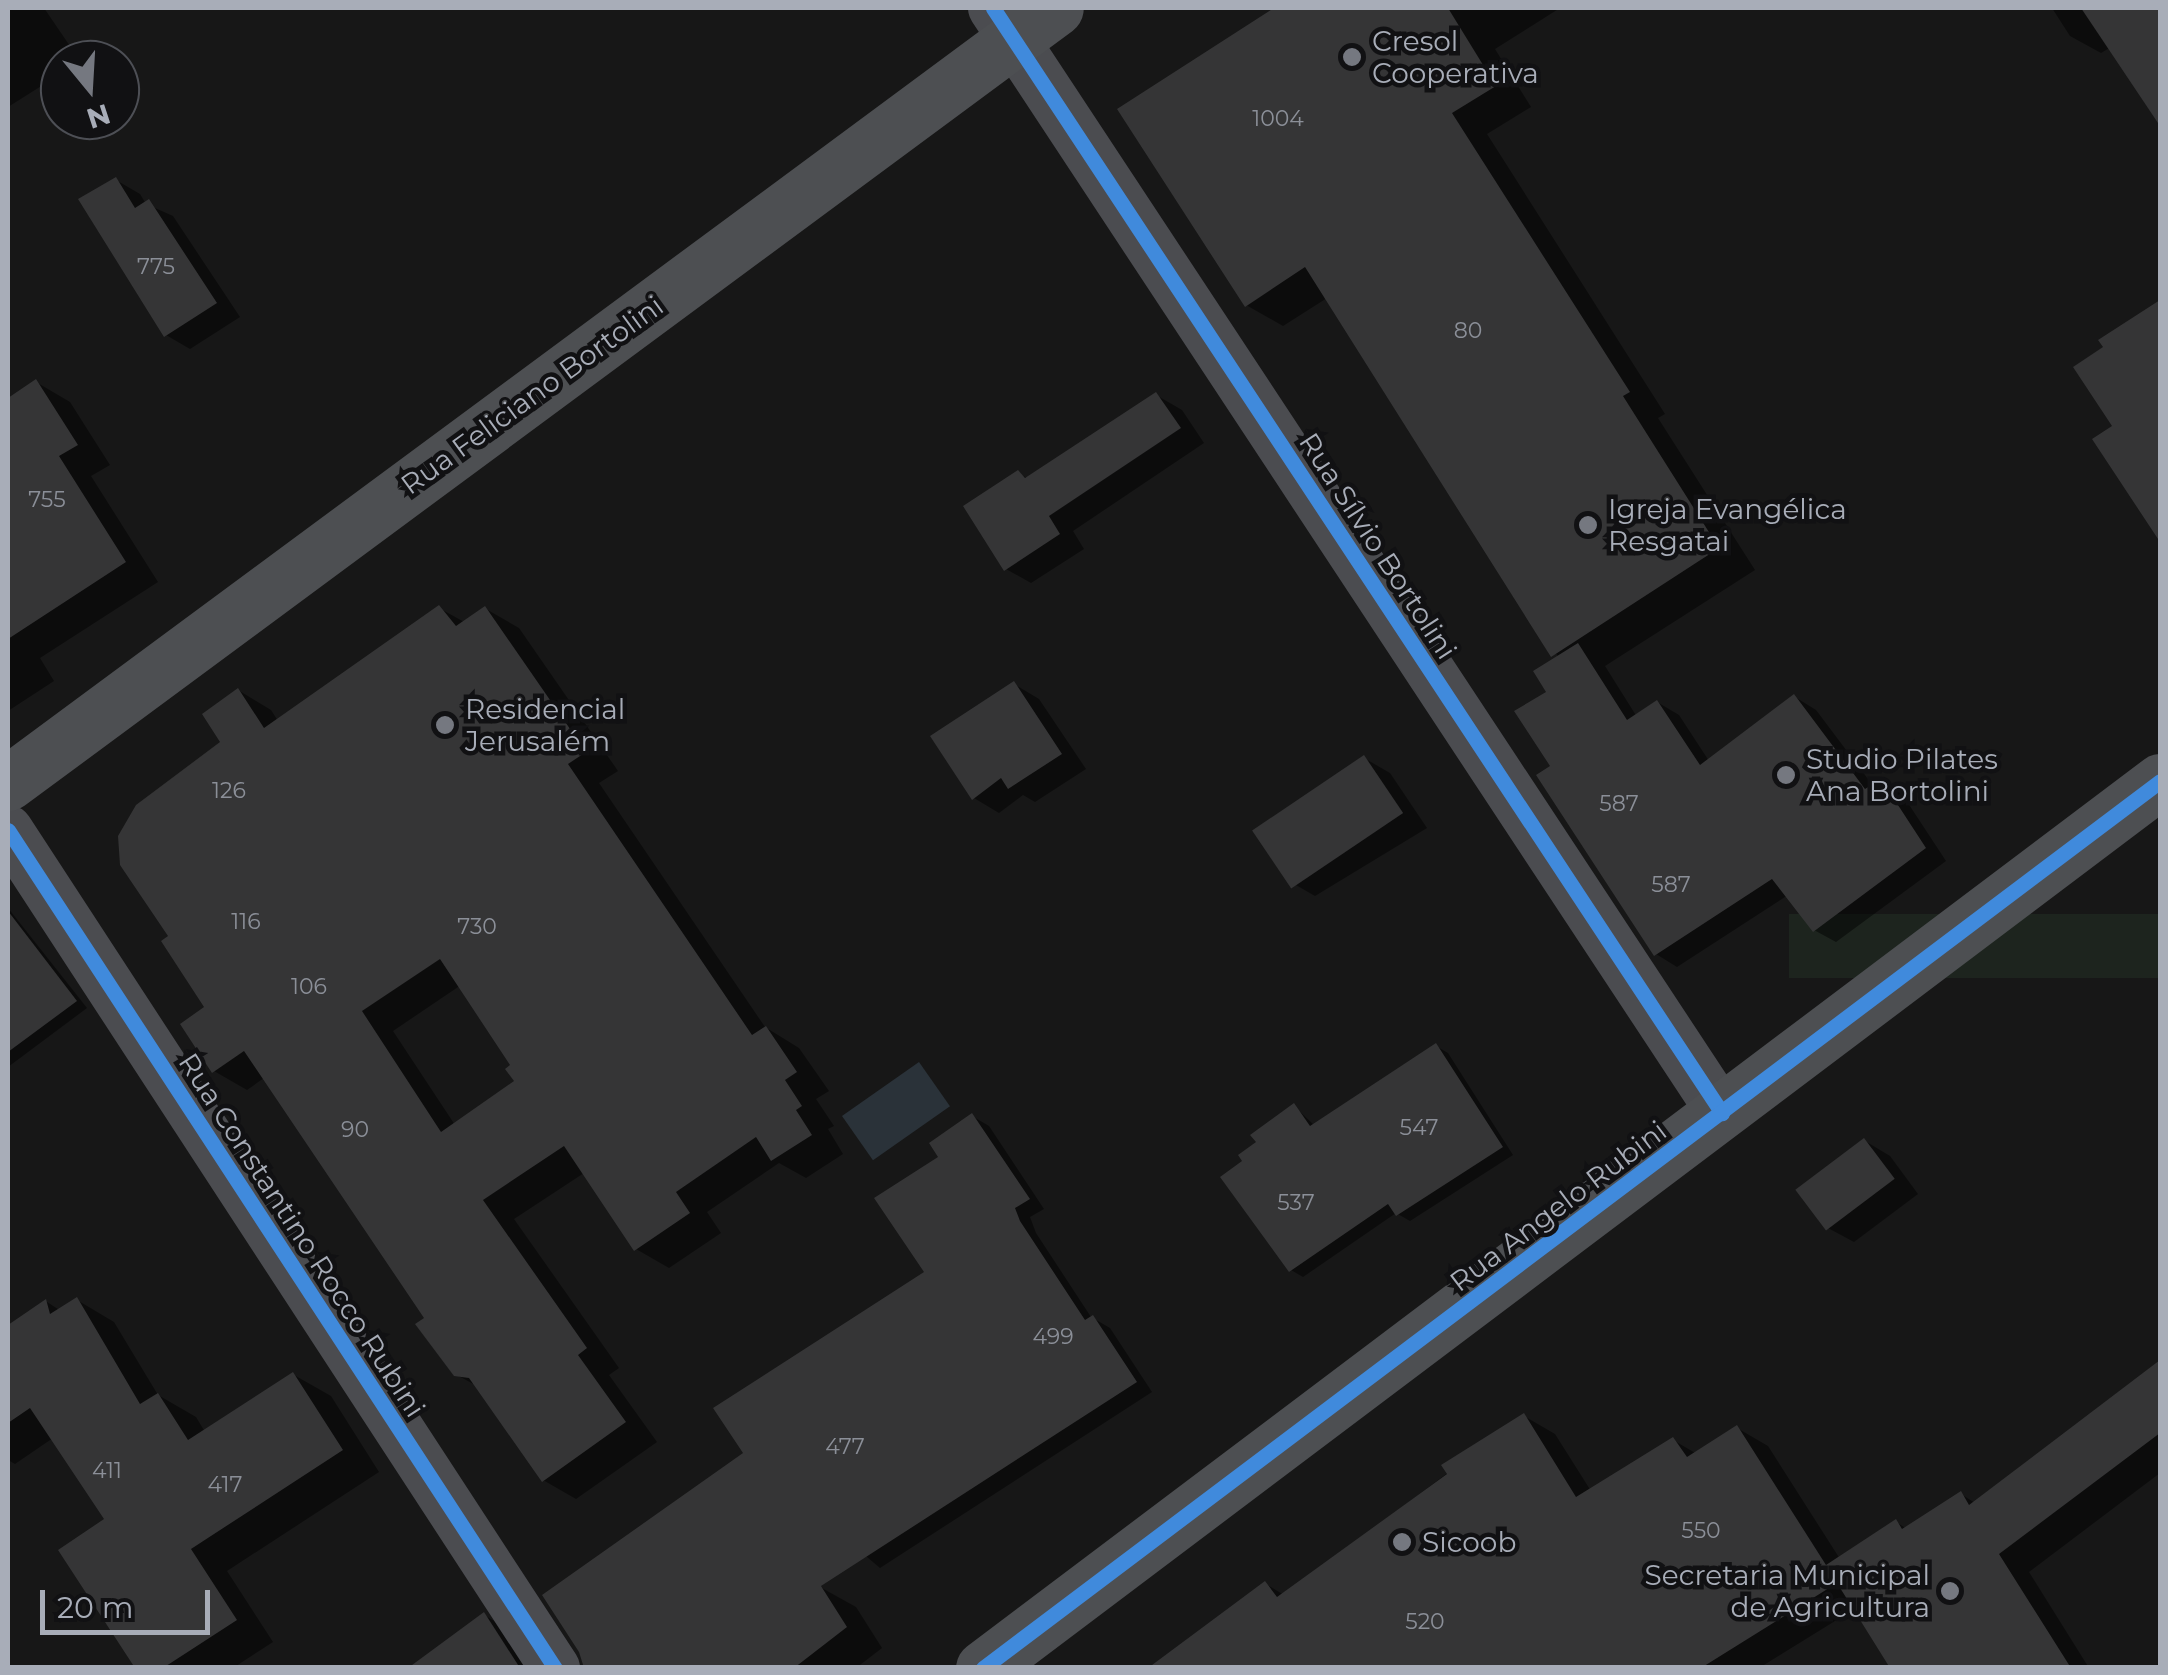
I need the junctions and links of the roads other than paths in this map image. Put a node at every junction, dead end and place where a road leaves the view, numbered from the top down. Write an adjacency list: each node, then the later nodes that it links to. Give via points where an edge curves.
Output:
1 (1021, 18): 3 (main road, Rua Feliciano Bortolini); 5 (street, Rua Sílvio Bortolini)
2 (2160, 781): 5 (main road, Rua Angelo Rubini)
3 (8, 782)
4 (8, 830): 6 (street, Rua Constantino Rocco Rubini)
5 (1722, 1112): 7 (main road, Rua Angelo Rubini)
6 (555, 1668)
7 (983, 1668)

